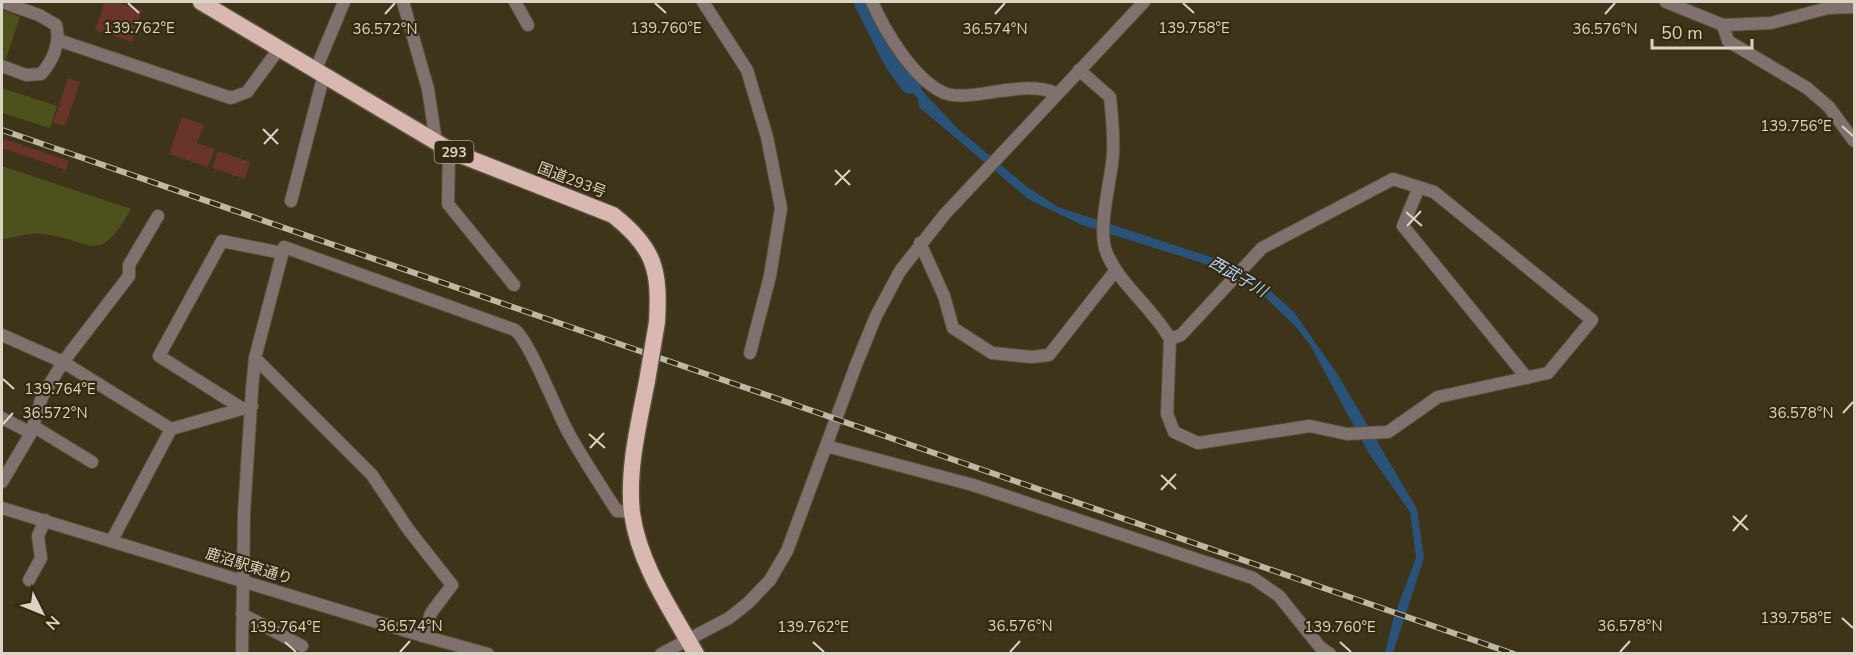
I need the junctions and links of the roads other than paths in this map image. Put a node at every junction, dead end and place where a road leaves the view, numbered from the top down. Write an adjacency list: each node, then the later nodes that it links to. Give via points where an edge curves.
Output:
1 (201, 2): 14 (highway, 国道293号 / 293)
2 (344, 2): 17 (street)
3 (403, 2): 20 (street)
4 (515, 2): 11 (street)
5 (703, 2): 30 (street, via 747,70 767,136 781,208 770,276)
6 (872, 2): 18 (street, via 895,44 927,81 943,93 1040,87)
7 (1144, 2): 16 (street)
8 (1666, 2): 12 (street)
9 (2, 3): 13 (street, via 48,19 56,25)
10 (1854, 7): 12 (street, via 1828,8 1771,23)
11 (528, 25)
12 (1723, 25): 19 (street, via 1728,41 1807,88 1829,107)
13 (58, 40): 14 (street, via 231,98 247,92); 15 (street, via 50,64 41,74 26,75)
14 (279, 49): 17 (highway, 国道293号 / 293)
15 (2, 66)
16 (1079, 70): 18 (street); 26 (street, via 1110,98 1113,156 1104,213 1105,242)
17 (320, 71): 20 (highway, 国道293号 / 293); 22 (street)
18 (1056, 93): 24 (street)
19 (1854, 141)
20 (443, 146): 27 (street, via 448,204); 42 (highway, 国道293号 / 293, bridge, via 612,215 646,246 655,264 659,290 634,458)
21 (1419, 188): 29 (street, via 1393,178 1262,248 1181,335); 33 (street, via 1403,226); 33 (street, via 1434,192 1592,320 1548,373)
22 (291, 201)
23 (158, 216): 32 (street, via 129,265 129,276)
24 (920, 243): 26 (street, via 954,328 993,354 1049,355); 38 (street, via 876,316)
25 (282, 254): 31 (street); 34 (street, via 222,241 159,356); 42 (street, via 284,247 515,330 523,336 544,386 587,466 617,511)
26 (1116, 270): 29 (street)
27 (514, 285)
28 (2, 336): 32 (street)
29 (1170, 339): 33 (street, via 1167,414 1174,432 1198,443 1310,426 1347,434 1388,432 1438,397)
30 (750, 353)
31 (255, 358): 34 (street); 48 (street, via 372,475 408,530 452,585 432,613)
32 (63, 362): 36 (street); 37 (street, via 42,397)
33 (1527, 378)
34 (248, 408): 36 (street); 45 (street)
35 (2, 418): 37 (street)
36 (171, 429): 44 (street)
37 (32, 430): 39 (street); 40 (street)
38 (826, 446): 50 (street, via 788,551 770,580); 55 (street, via 973,485 1253,578 1279,596)
39 (92, 462)
40 (2, 482)
41 (2, 507): 43 (street, 鹿沼駅東通り)
42 (632, 512): 50 (highway, 国道293号 / 293, via 642,552)
43 (45, 520): 44 (street, 鹿沼駅東通り); 46 (street, via 38,536 41,558)
44 (112, 540): 45 (street, 鹿沼駅東通り)
45 (242, 579): 47 (street); 48 (street, 鹿沼駅東通り)
46 (29, 580)
47 (242, 614): 49 (street); 52 (street)
48 (423, 636): 51 (street, 鹿沼駅東通り)
49 (302, 646)
50 (693, 647): 54 (street)
51 (459, 650): 53 (street, 鹿沼駅東通り)
52 (242, 654)
53 (488, 654)
54 (661, 654)
55 (1330, 654)

